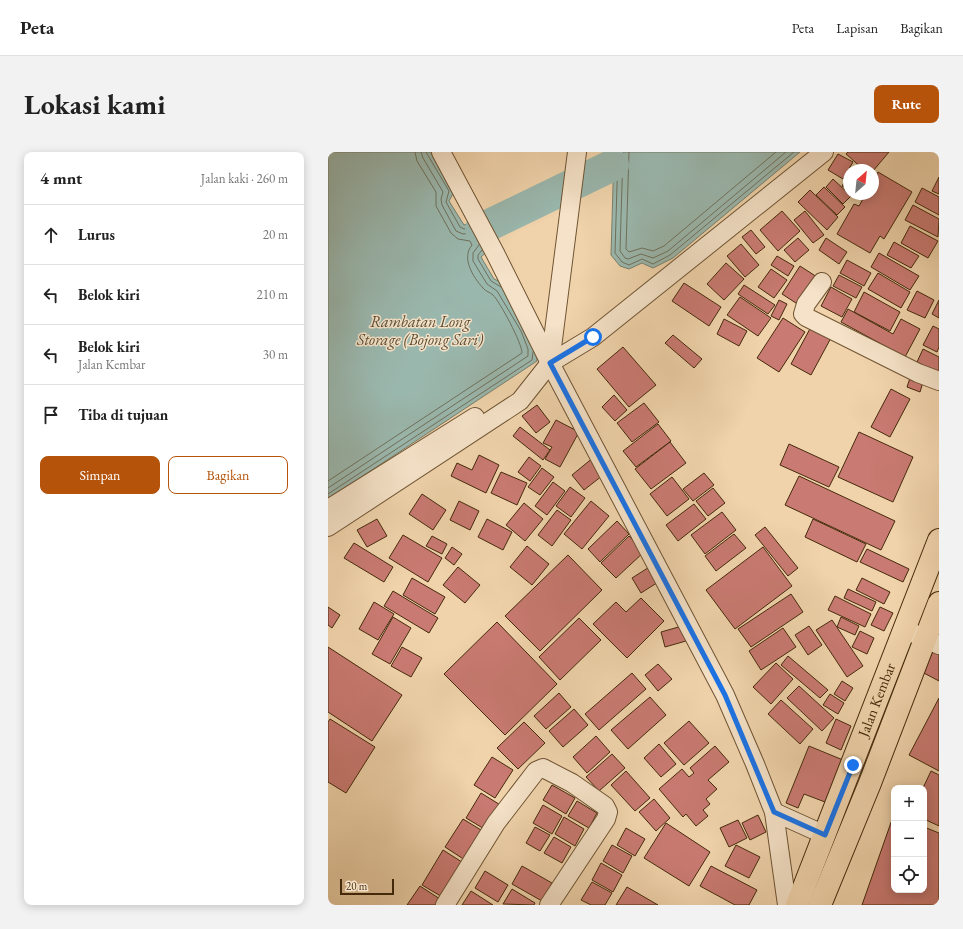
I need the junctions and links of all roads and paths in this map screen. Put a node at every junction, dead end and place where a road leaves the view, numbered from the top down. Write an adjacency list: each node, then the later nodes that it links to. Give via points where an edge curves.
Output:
1 (441, 152): 5 (street)
2 (577, 152): 5 (street)
3 (824, 152): 5 (street, via 593,337)
4 (822, 282): 6 (street, via 806,304 803,314 806,317 911,370)
5 (550, 363): 7 (street); 14 (street, via 725,695)
6 (939, 381)
7 (531, 386): 8 (street, via 513,392); 9 (street, via 520,402)
8 (328, 509)
9 (328, 527)
10 (939, 540): 12 (main road, Jalan Kembar)
11 (939, 602): 13 (main road, Jalan Kembar)
12 (904, 629): 13 (street); 15 (main road, Jalan Kembar)
13 (932, 642): 20 (main road, Jalan Kembar)
14 (774, 812): 15 (street); 18 (street)
15 (825, 835): 19 (main road, Jalan Kembar)
16 (445, 905): 17 (street, via 496,823 536,771 543,768 572,783 605,806 608,812 606,819)
17 (549, 905)
18 (787, 905)
19 (797, 905)
20 (820, 905)

